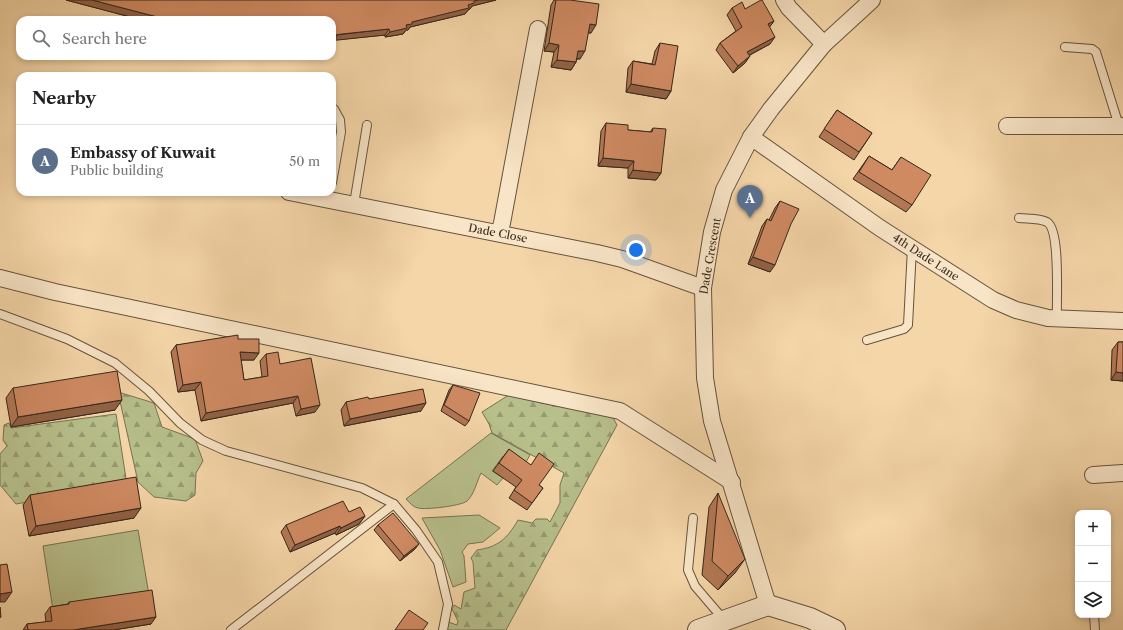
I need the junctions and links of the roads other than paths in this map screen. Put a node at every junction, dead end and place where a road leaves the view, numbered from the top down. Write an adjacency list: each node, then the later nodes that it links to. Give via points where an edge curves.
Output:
1 (784, 0): 4 (street)
2 (872, 0): 4 (street, Dade Crescent)
3 (538, 29): 15 (street)
4 (824, 44): 10 (street, Dade Crescent)
5 (1065, 47): 9 (lane, via 1092,49 1096,52)
6 (336, 113): 11 (lane, via 340,120 340,132)
7 (367, 125): 13 (lane)
8 (1007, 126): 9 (street)
9 (1121, 126)
10 (751, 137): 16 (street, 4th Dade Lane); 18 (street, Dade Crescent, via 724,190 712,232)
11 (336, 158)
12 (330, 196): 13 (street, Dade Close)
13 (354, 204): 15 (street, Dade Close)
14 (1019, 218): 20 (lane, via 1047,222 1054,232)
15 (499, 233): 18 (street, Dade Close, via 622,260)
16 (912, 248): 20 (street, 4th Dade Lane, via 992,300 1016,310); 22 (lane, via 908,325 904,329)
17 (0, 278): 25 (street, via 55,292 620,411)
18 (703, 288): 25 (street, Dade Crescent, via 705,378 712,421)
19 (0, 314): 26 (lane, via 67,339 115,363 202,440 226,451 362,488)
20 (1057, 318): 21 (street, 4th Dade Lane)
21 (1123, 321)
22 (868, 340)
23 (1123, 473): 24 (street)
24 (1094, 475)
25 (732, 482): 28 (street, Dade Crescent)
26 (394, 504): 31 (lane); 32 (lane, via 438,562 448,604)
27 (693, 518): 30 (lane, via 688,570 695,586)
28 (768, 605): 30 (street); 34 (street, via 810,618)
29 (1094, 618): 35 (lane)
30 (724, 620): 33 (street)
31 (231, 630)
32 (443, 630)
33 (698, 630)
34 (835, 630)
35 (1095, 630)

